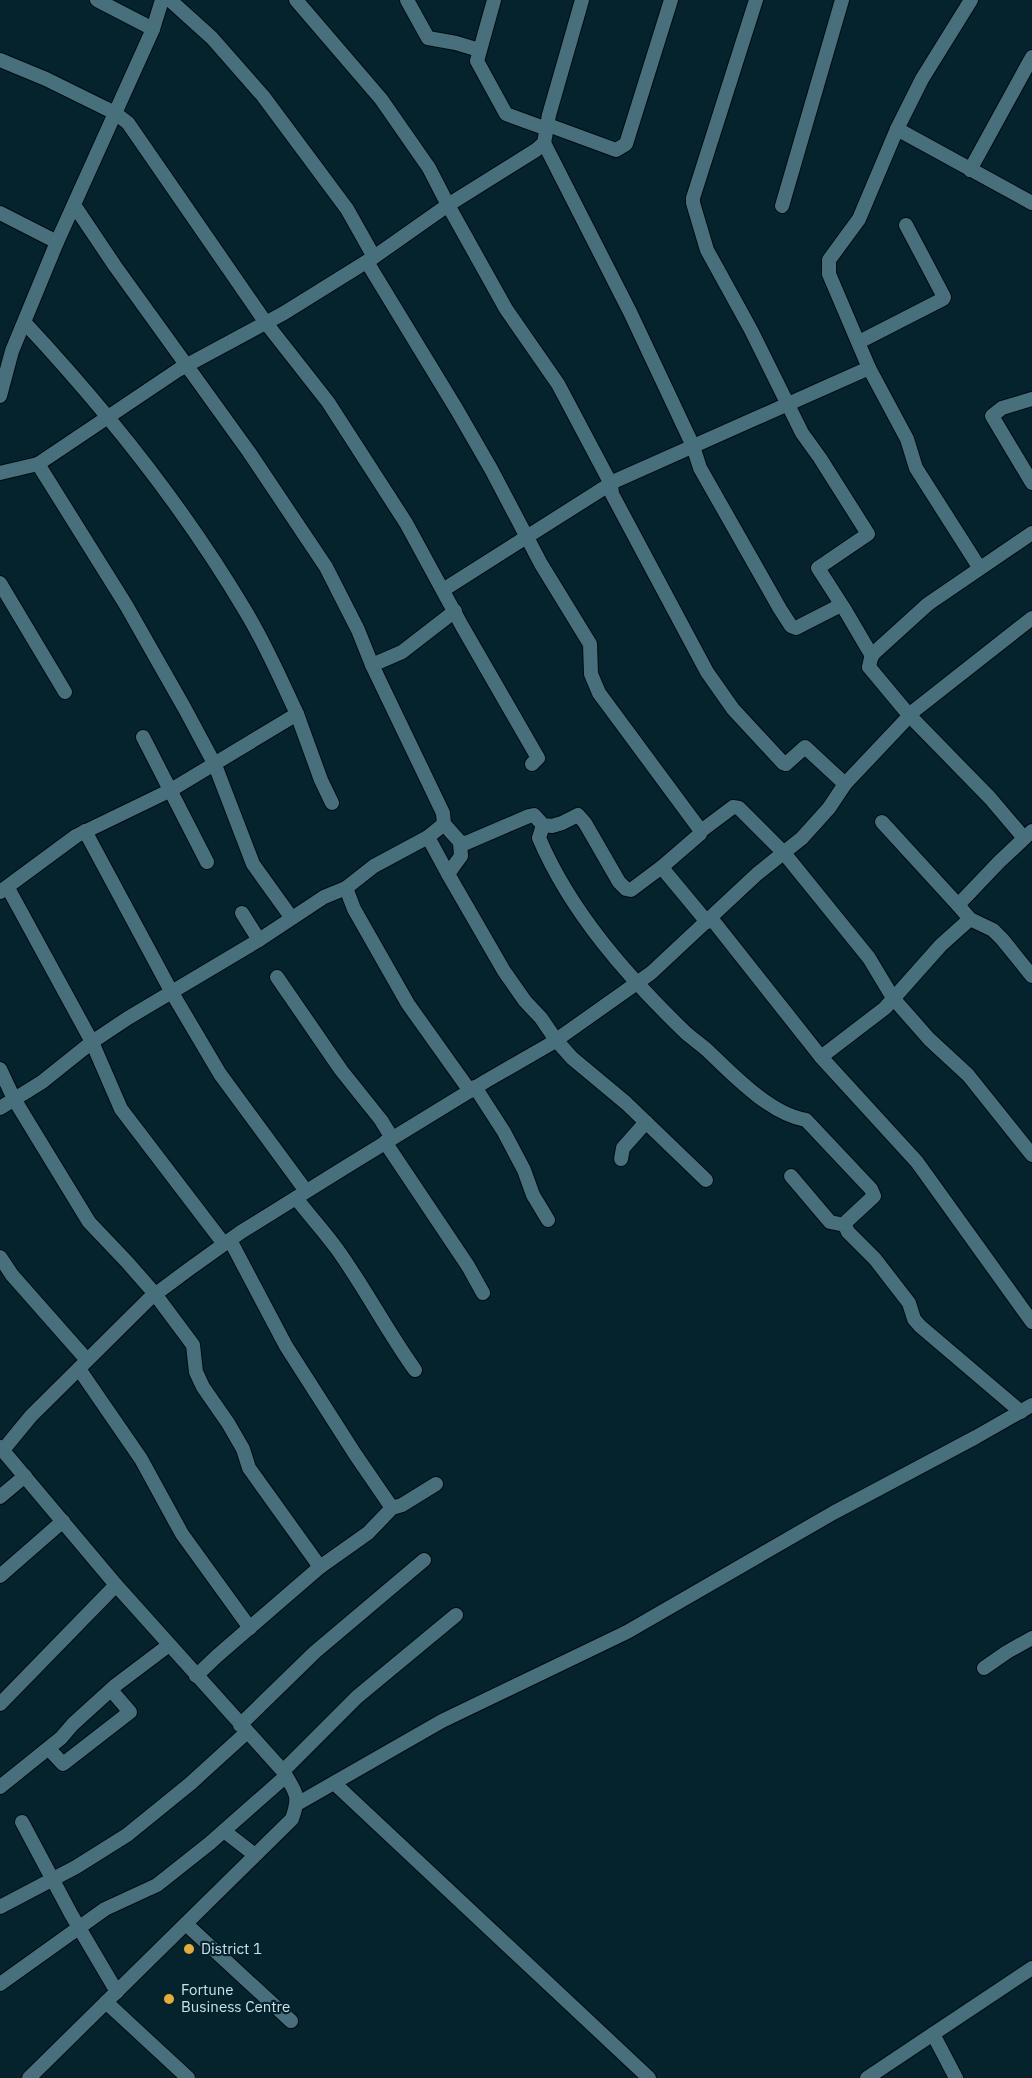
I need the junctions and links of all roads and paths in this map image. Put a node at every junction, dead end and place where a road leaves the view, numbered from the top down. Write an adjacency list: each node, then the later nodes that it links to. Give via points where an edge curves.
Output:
1 (97, 0): 12 (street)
2 (162, 0): 12 (street)
3 (170, 0): 28 (street, via 212,38 263,96 347,209)
4 (296, 0): 23 (street, via 381,99 429,168)
5 (407, 0): 13 (street, via 428,38)
6 (494, 0): 13 (street)
7 (582, 0): 17 (street)
8 (671, 0): 17 (street, via 626,144 616,150)
9 (756, 0): 36 (street, via 693,203 706,250)
10 (842, 0): 24 (street)
11 (971, 0): 18 (street, via 922,79)
12 (153, 29): 16 (street)
13 (479, 50): 17 (street, via 478,66 506,114)
14 (1032, 57): 20 (street)
15 (0, 60): 16 (street)
16 (115, 113): 22 (street); 30 (street, via 128,123)
17 (547, 127): 19 (street)
18 (897, 129): 20 (street); 31 (street, via 859,219 829,260 829,274)
19 (544, 143): 23 (street); 38 (street)
20 (970, 170): 21 (street)
21 (1032, 203)
22 (75, 205): 27 (street); 32 (street)
23 (448, 205): 28 (street); 42 (street, via 506,309 558,384)
24 (782, 206)
25 (0, 213): 27 (street)
26 (906, 225): 31 (street, via 944,297)
27 (57, 242): 29 (street)
28 (371, 260): 30 (street); 44 (street)
29 (25, 323): 34 (street, via 12,351); 37 (street)
30 (266, 324): 32 (street); 47 (street, via 328,402 406,523)
31 (859, 342): 33 (street)
32 (187, 365): 37 (street); 52 (street, via 326,567)
33 (869, 369): 36 (street); 45 (street, via 900,424 924,483)
34 (0, 396)
35 (1032, 399): 41 (street, via 1002,408 992,416)
36 (787, 405): 38 (street); 48 (street, via 868,534 818,568)
37 (109, 417): 39 (street); 54 (street, via 217,564 267,650)
38 (693, 446): 42 (street); 48 (street, via 700,468 750,560 791,626 796,628)
39 (38, 464): 40 (street); 58 (street, via 126,605)
40 (0, 473)
41 (1032, 483)
42 (611, 484): 44 (street); 59 (street, via 612,494 707,672 733,709 783,763 805,747)
43 (1032, 533): 45 (street)
44 (527, 537): 47 (street); 66 (street, via 590,644 591,674 598,693)
45 (979, 567): 51 (street, via 928,604)
46 (0, 584): 53 (street)
47 (443, 590): 49 (street)
48 (842, 605): 51 (street)
49 (454, 611): 52 (street, via 402,652); 57 (street, via 538,759)
50 (1032, 618): 55 (street)
51 (872, 656): 55 (street, via 871,670)
52 (372, 665): 63 (street, via 443,813)
53 (65, 692)
54 (297, 714): 58 (street); 61 (street)
55 (909, 715): 59 (street); 67 (street)
56 (143, 737): 60 (street)
57 (532, 764)
58 (215, 765): 60 (street); 78 (street, via 253,864)
59 (845, 784): 70 (street, via 829,808)
60 (171, 790): 65 (street); 71 (street)
61 (332, 803)
62 (882, 822): 76 (street)
63 (444, 824): 68 (street); 69 (street)
64 (543, 825): 69 (street, via 534,815 529,816 469,842); 72 (street, via 552,826 581,816 619,882 627,889); 84 (street, via 539,838 568,896)
65 (85, 831): 75 (street); 85 (street)
66 (700, 831): 70 (street, via 736,806); 72 (street)
67 (1028, 834): 76 (street)
68 (428, 837): 73 (street); 74 (street, via 374,866)
69 (460, 842): 73 (street, via 461,856)
70 (784, 852): 80 (street); 86 (street, via 876,966)
71 (207, 862)
72 (663, 866): 80 (street)
73 (448, 874): 87 (street, via 504,971)
74 (346, 888): 78 (street); 91 (street, via 408,1004)
75 (4, 890): 88 (street)
76 (958, 905): 79 (street)
77 (242, 913): 81 (street)
78 (291, 917): 81 (street)
79 (970, 919): 82 (street, via 993,930); 86 (street)
80 (709, 920): 84 (street); 89 (street)
81 (259, 940): 85 (street)
82 (1032, 976)
83 (277, 977): 95 (street, via 381,1120)
84 (638, 982): 87 (street); 102 (street, via 726,1070 780,1111 806,1120 871,1189 874,1196)
85 (171, 991): 88 (street); 100 (street, via 220,1074)
86 (893, 998): 89 (street); 96 (street, via 968,1075)
87 (556, 1040): 91 (street); 94 (street)
88 (92, 1042): 92 (street); 103 (street, via 121,1109)
89 (821, 1057): 107 (street, via 917,1162)
90 (0, 1069): 92 (street)
91 (473, 1089): 95 (street); 101 (street, via 504,1132)
92 (14, 1099): 93 (street); 106 (street, via 90,1222)
93 (0, 1108)
94 (646, 1122): 97 (street, via 623,1148); 99 (street)
95 (388, 1140): 100 (street); 105 (street)
96 (1032, 1155)
97 (621, 1159)
98 (790, 1176): 102 (street, via 830,1222)
99 (706, 1180)
100 (301, 1195): 103 (street); 109 (street)
101 (548, 1220)
102 (845, 1225): 110 (street, via 909,1303 920,1326)
103 (227, 1242): 106 (street); 115 (street, via 318,1398)
104 (0, 1257): 108 (street)
105 (483, 1293)
106 (155, 1294): 108 (street); 118 (street, via 193,1345 199,1379 243,1449 249,1468)
107 (1032, 1322)
108 (83, 1365): 111 (street); 122 (street, via 182,1534)
109 (415, 1370)
110 (1027, 1409): 134 (street, via 832,1513 627,1632 442,1721)
111 (2, 1449): 112 (street)
112 (25, 1476): 114 (street); 116 (street)
113 (436, 1484): 115 (street)
114 (0, 1497)
115 (392, 1508): 118 (street, via 368,1533)
116 (63, 1521): 119 (street); 120 (street)
117 (424, 1560): 131 (street, via 315,1652)
118 (320, 1567): 122 (street)
119 (0, 1576)
120 (116, 1585): 124 (street); 128 (street)
121 (456, 1615): 133 (street, via 357,1697)
122 (250, 1628): 126 (street)
123 (1032, 1638): 125 (street)
124 (169, 1645): 126 (street); 127 (street)
125 (984, 1668)
126 (196, 1676): 131 (street)
127 (111, 1690): 129 (street); 130 (street, via 130,1712)
128 (0, 1704)
129 (94, 1706): 130 (street); 132 (street)
130 (112, 1725): 132 (street, via 63,1764)
131 (244, 1729): 133 (street); 140 (street, via 191,1783 127,1835)
132 (49, 1749): 135 (street)
133 (284, 1774): 136 (street, via 294,1788); 138 (street)
134 (334, 1783): 136 (street); 152 (street)
135 (0, 1787)
136 (297, 1804): 139 (street, via 292,1819)
137 (22, 1822): 140 (street)
138 (224, 1831): 139 (street); 143 (street, via 157,1886 105,1910)
139 (255, 1855): 142 (street)
140 (53, 1880): 141 (street); 143 (street)
141 (0, 1907)
142 (186, 1923): 146 (street); 148 (street)
143 (80, 1928): 145 (street); 146 (street)
144 (1032, 1968): 149 (street)
145 (0, 1984)
146 (117, 1992): 147 (street)
147 (106, 2002): 150 (street); 151 (street)
148 (291, 2020)
149 (933, 2034): 153 (street); 154 (street)
150 (29, 2078)
151 (188, 2078)
152 (649, 2078)
153 (867, 2078)
154 (956, 2078)

